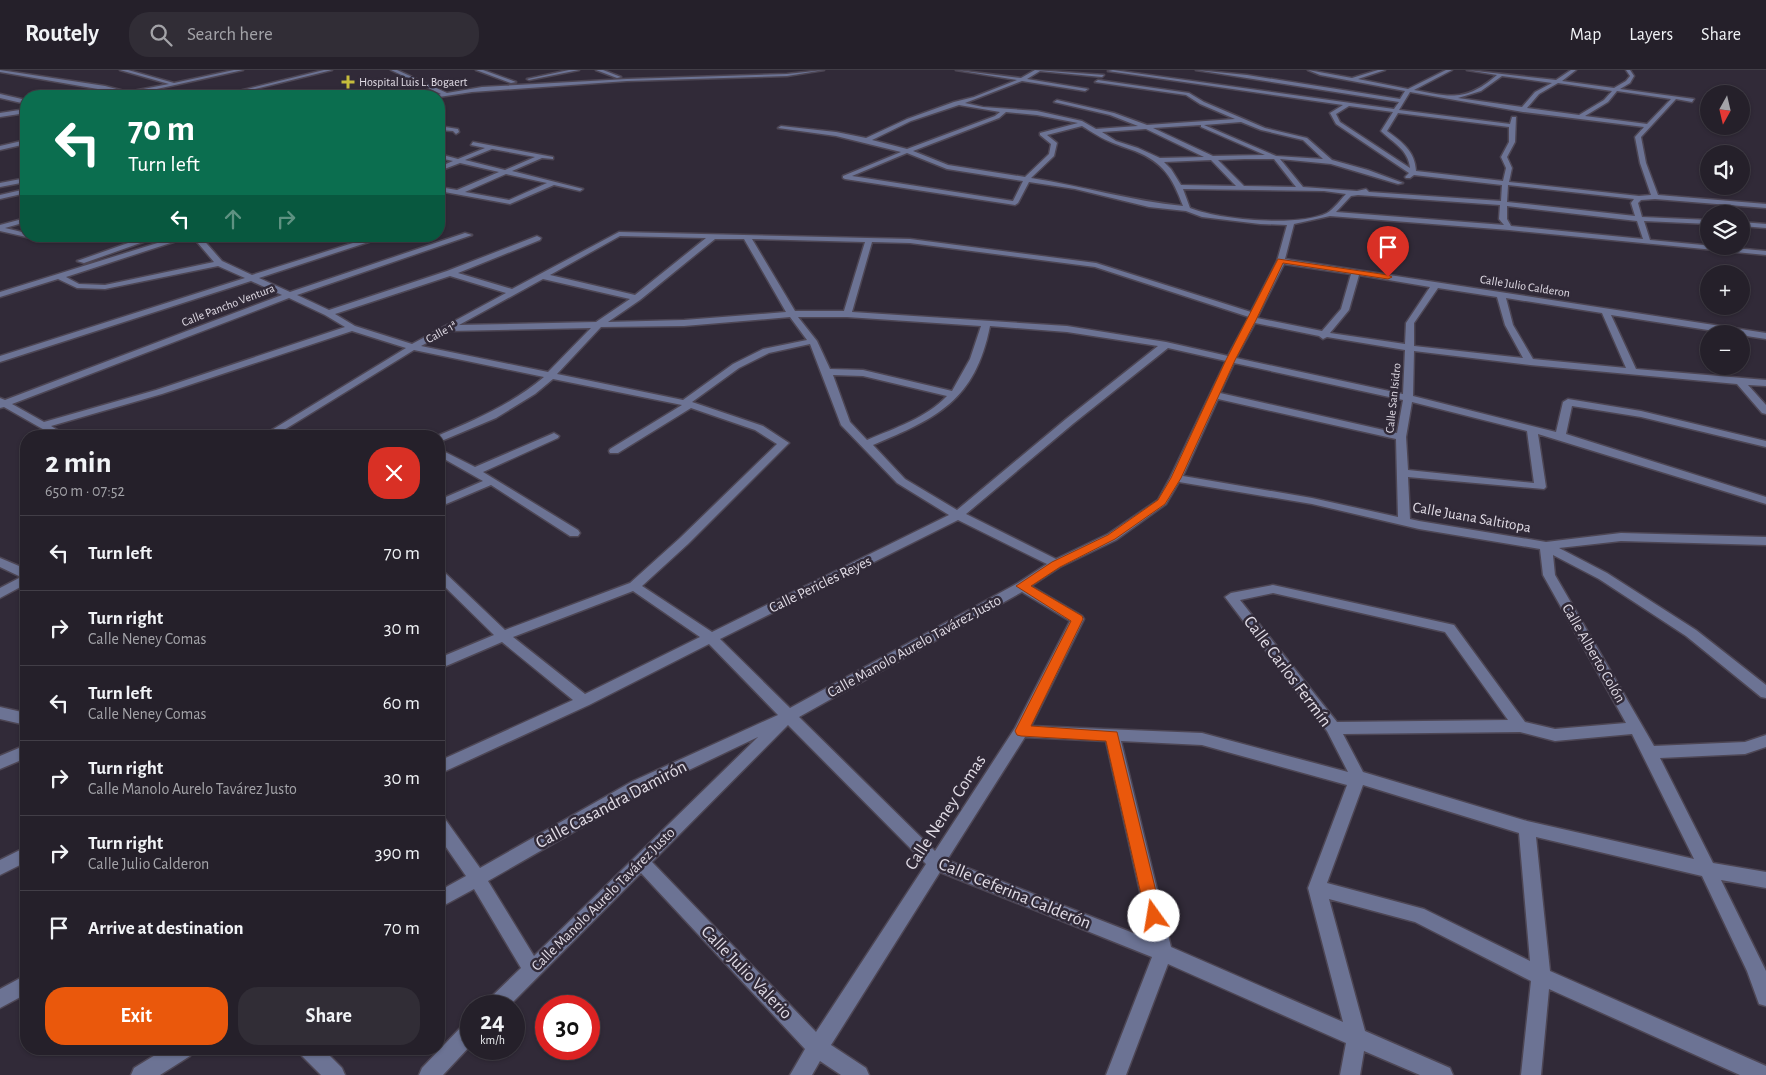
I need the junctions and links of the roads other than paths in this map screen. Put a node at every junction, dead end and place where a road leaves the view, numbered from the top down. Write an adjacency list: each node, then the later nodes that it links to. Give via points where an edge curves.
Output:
1 (13, 70): 23 (street)
2 (122, 70): 39 (street)
3 (213, 70): 25 (street)
4 (241, 70): 25 (street)
5 (330, 70): 45 (street)
6 (393, 70): 46 (street)
7 (478, 70): 31 (street)
8 (576, 70): 37 (street)
9 (598, 70): 33 (street)
10 (822, 70): 32 (street)
11 (958, 70): 34 (street)
12 (1039, 70): 28 (street); 34 (street)
13 (1198, 70): 29 (street)
14 (1257, 70): 29 (street)
15 (1311, 70): 35 (street)
16 (1383, 70): 35 (street)
17 (1450, 70): 48 (street)
18 (1469, 70): 27 (street)
19 (1514, 70): 30 (street)
20 (1574, 70): 36 (street)
21 (1628, 70): 42 (street, via 1632,76)
22 (1112, 71): 28 (street); 40 (street)
23 (2, 72): 43 (street)
24 (688, 73): 32 (street)
25 (226, 74): 39 (street)
26 (518, 74): 31 (street)
27 (1500, 75): 30 (street); 56 (street, via 1486,88 1467,96)
28 (1102, 76): 38 (street)
29 (1246, 76): 40 (street); 60 (street)
30 (1508, 76): 36 (street)
31 (502, 78): 37 (street)
32 (704, 78): 33 (street)
33 (627, 80): 47 (street)
34 (1023, 80): 41 (street); 62 (street)
35 (1352, 80): 48 (street)
36 (1560, 81): 42 (street); 65 (street, via 1537,93)
37 (513, 82): 47 (street)
38 (1098, 82): 41 (street); 54 (street)
39 (177, 84): 44 (street)
40 (1229, 86): 49 (street); 63 (street)
41 (1085, 89): 53 (street)
42 (1616, 89): 55 (street); 72 (street, via 1606,101)
43 (112, 90)
44 (147, 90)
45 (252, 90)
46 (436, 90)
47 (474, 91): 50 (street)
48 (1408, 91): 56 (street); 60 (street)
49 (1212, 92)
50 (447, 95)
51 (1203, 95): 54 (street)
52 (0, 96): 59 (street)
53 (1071, 96)
54 (1194, 97): 73 (street)
55 (1675, 97): 58 (street); 77 (street)
56 (1448, 98): 65 (street)
57 (1064, 99): 61 (street)
58 (1692, 100)
59 (20, 101)
60 (1401, 101): 69 (street)
61 (1057, 102): 64 (street); 79 (street, via 1112,114)
62 (956, 103): 68 (street); 83 (street, via 886,128)
63 (1347, 105): 69 (street); 101 (street, via 1333,113 1338,123)
64 (1050, 106)
65 (1520, 109): 72 (street); 76 (street)
66 (1044, 110): 70 (street)
67 (20, 112): 71 (street)
68 (1003, 112): 70 (street); 90 (street, via 998,117)
69 (1394, 112): 76 (street); 101 (street, via 1384,131 1409,151)
70 (1038, 113): 74 (street)
71 (0, 115)
72 (1581, 116): 77 (street)
73 (1242, 120): 75 (street); 98 (street, via 1262,129 1305,139)
74 (1083, 124): 81 (street); 102 (street, via 1042,134 1054,143 1052,155)
75 (1198, 125): 79 (street); 94 (street)
76 (1512, 126): 106 (street, via 1512,142 1504,157 1509,168)
77 (1650, 126): 116 (street, via 1638,137)
78 (781, 128): 83 (street)
79 (1148, 128): 81 (street); 95 (street)
80 (445, 129): 82 (street, via 457,132)
81 (1096, 131): 96 (street)
82 (447, 135)
83 (867, 140): 90 (street)
84 (0, 142): 87 (street)
85 (20, 143): 87 (street)
86 (473, 144): 88 (street)
87 (9, 146): 89 (street)
88 (492, 147): 91 (street); 97 (street)
89 (0, 148)
90 (909, 152): 102 (street, via 947,167); 102 (street, via 845,177 1015,203)
91 (542, 156): 93 (street); 100 (street)
92 (445, 158): 97 (street)
93 (551, 158)
94 (1276, 158): 95 (street); 98 (street); 109 (street)
95 (1214, 159): 96 (street); 111 (street)
96 (1159, 160): 108 (street)
97 (459, 161): 99 (street); 100 (street)
98 (1330, 162): 105 (street)
99 (445, 167)
100 (505, 172): 104 (street); 114 (street)
101 (1413, 173): 105 (street); 106 (street)
102 (1027, 179): 121 (street, via 1149,205)
103 (20, 181): 107 (street)
104 (553, 183): 110 (street); 114 (street, via 510,202)
105 (1400, 183): 115 (street)
106 (1505, 184): 118 (street); 119 (street)
107 (0, 185)
108 (1179, 187): 111 (street); 121 (street)
109 (1301, 188): 111 (street); 115 (street)
110 (580, 189)
111 (1244, 189)
112 (445, 191): 114 (street)
113 (20, 192): 117 (street)
114 (456, 193)
115 (1357, 193): 119 (street); 122 (street, via 1349,195)
116 (1655, 196): 118 (street); 120 (street)
117 (0, 197)
118 (1639, 198): 123 (street, via 1634,203)
119 (1503, 204): 123 (street); 130 (street, via 1503,219)
120 (1766, 206)
121 (1187, 209): 126 (street, via 1221,218)
122 (1330, 214): 126 (street); 130 (street)
123 (1640, 218): 124 (street); 141 (street)
124 (1700, 221)
125 (20, 222): 129 (street)
126 (1291, 224): 143 (street, Calle Manolo Aurelo Tavárez Justo)
127 (1750, 225): 128 (street)
128 (1766, 226)
129 (0, 228): 131 (street)
130 (1509, 228): 141 (street)
131 (20, 233)
132 (468, 235): 154 (street, Calle Pancho Ventura)
133 (712, 237): 135 (street); 148 (street, Calle 1ª, via 618,234); 156 (street)
134 (536, 238): 147 (street)
135 (747, 238): 136 (street); 159 (street)
136 (869, 240): 160 (street); 161 (street, via 910,241 1096,265)
137 (138, 242): 145 (street, via 80,261)
138 (169, 242): 145 (street)
139 (201, 242): 144 (street)
140 (365, 242): 150 (street)
141 (1648, 243): 142 (street)
142 (1766, 253)
143 (1281, 261): 146 (street, Calle Julio Calderon); 161 (street, Calle Manolo Aurelo Tavárez Justo)
144 (219, 263): 149 (street, via 105,287 77,286); 150 (street)
145 (91, 267): 149 (street)
146 (1356, 272): 151 (street, Calle Julio Calderon); 166 (street, via 1345,310)
147 (450, 273): 152 (street); 158 (street)
148 (542, 276): 152 (street, Calle 1ª); 156 (street)
149 (60, 277): 153 (street)
150 (254, 279): 154 (street); 172 (street)
151 (1436, 284): 155 (street, Calle Julio Calderon); 171 (street, Calle San Isidro, via 1410,323)
152 (512, 292): 165 (street, Calle 1ª)
153 (0, 295)
154 (290, 295): 158 (street); 183 (street, Calle Pancho Ventura)
155 (1501, 295): 157 (street, Calle Julio Calderon); 174 (street, via 1509,325)
156 (637, 298): 163 (street)
157 (1605, 311): 167 (street, Calle Julio Calderon); 175 (street)
158 (328, 313): 164 (street)
159 (792, 314): 160 (street); 163 (street, via 684,323); 168 (street)
160 (847, 314): 162 (street)
161 (1253, 318): 166 (street); 173 (street, Calle Manolo Aurelo Tavárez Justo)
162 (986, 323): 169 (street, via 1068,329); 180 (street, via 983,342)
163 (598, 325): 165 (street); 177 (street)
164 (352, 328): 170 (street); 186 (street, via 159,392)
165 (447, 328): 170 (street, Calle 1ª)
166 (1323, 336): 171 (street)
167 (1766, 336)
168 (813, 340): 176 (street); 184 (street, via 766,351 736,366)
169 (1166, 345): 173 (street); 204 (street, Calle Pericles Reyes)
170 (413, 347): 177 (street); 189 (street, Calle 1ª)
171 (1411, 349): 174 (street); 182 (street, Calle San Isidro)
172 (0, 359)
173 (1231, 360): 181 (street, Calle Manolo Aurelo Tavárez Justo); 182 (street)
174 (1530, 362): 175 (street)
175 (1632, 371): 178 (street)
176 (827, 372): 180 (street, via 863,373); 194 (street, via 845,423)
177 (550, 376): 184 (street); 190 (street, via 509,406)
178 (1740, 381): 179 (street); 185 (street)
179 (1766, 383)
180 (954, 394): 194 (street, via 928,416)
181 (1214, 395): 193 (street); 200 (street, Calle Manolo Aurelo Tavárez Justo)
182 (1408, 398): 187 (street); 193 (street, Calle San Isidro)
183 (1, 403): 186 (street)
184 (687, 404): 196 (street); 214 (street, via 759,428 785,444)
185 (1766, 411)
186 (43, 425): 188 (street)
187 (1532, 429): 192 (street); 199 (street, via 1540,487)
188 (52, 430)
189 (277, 430)
190 (445, 436)
191 (554, 436): 198 (street)
192 (1560, 436): 195 (street, via 1568,402 1641,414); 203 (street)
193 (1401, 437): 199 (street, Calle San Isidro)
194 (867, 444): 204 (street, via 901,480)
195 (1766, 444)
196 (614, 451)
197 (445, 455): 198 (street)
198 (474, 472): 201 (street)
199 (1403, 473): 205 (street, Calle San Isidro)
200 (1176, 478): 205 (street, Calle Juana Saltitopa, via 1312,501); 210 (street, Calle Manolo Aurelo Tavárez Justo, via 1162,502 1112,537)
201 (492, 481): 202 (street); 206 (street)
202 (445, 501)
203 (1766, 501)
204 (958, 515): 210 (street); 218 (street, Calle Pericles Reyes)
205 (1404, 521): 208 (street, Calle Juana Saltitopa)
206 (574, 533)
207 (1766, 541): 208 (street, Calle Juana Saltitopa, via 1621,537)
208 (1546, 546): 220 (street, via 1603,576 1691,633); 227 (street, Calle Alberto Colón, via 1549,575)
209 (0, 562): 211 (street)
210 (1056, 564): 215 (street, Calle Manolo Aurelo Tavárez Justo)
211 (20, 571)
212 (20, 582): 216 (street)
213 (445, 583): 217 (street)
214 (634, 586): 217 (street); 218 (street, Calle Ceferina Calderón)
215 (1022, 586): 223 (street, Calle Manolo Aurelo Tavárez Justo); 228 (street, Calle Neney Comas, via 1077,619)
216 (0, 594)
217 (503, 636): 219 (street); 221 (street)
218 (711, 638): 221 (street, Calle Pericles Reyes); 223 (street, Calle Ceferina Calderón)
219 (445, 661)
220 (1766, 693)
221 (584, 701): 234 (street, Calle Pericles Reyes)
222 (0, 713): 224 (street)
223 (788, 716): 239 (street, Calle Manolo Aurelo Tavárez Justo); 240 (street, Calle Ceferina Calderón); 243 (street, Calle Casandra Damirón, via 639,786)
224 (20, 717)
225 (1520, 726): 226 (street); 226 (street, Calle Carlos Fermín, via 1449,628 1273,589 1231,597); 227 (street, via 1555,735)
226 (1332, 728): 235 (street, Calle Carlos Fermín)
227 (1636, 728): 231 (street, Calle Alberto Colón)
228 (1021, 731): 229 (street); 240 (street, Calle Neney Comas)
229 (1112, 736): 235 (street, via 1202,739); 247 (street)
230 (1766, 741): 231 (street, via 1745,748)
231 (1650, 752): 242 (street, Calle Alberto Colón)
232 (20, 754): 233 (street)
233 (0, 763)
234 (445, 765)
235 (1357, 779): 236 (street); 245 (street)
236 (1527, 828): 242 (street); 249 (street)
237 (445, 833): 243 (street)
238 (20, 857): 241 (street)
239 (641, 862): 248 (street, Calle Manolo Aurelo Tavárez Justo); 256 (street, Calle Julio Valerio)
240 (936, 863): 247 (street, Calle Ceferina Calderón); 256 (street, Calle Neney Comas)
241 (0, 868)
242 (1708, 870): 244 (street); 252 (street, Calle Alberto Colón, via 1756,969)
243 (477, 878): 246 (street, Calle Casandra Damirón); 248 (street)
244 (1766, 880)
245 (1317, 888): 249 (street, via 1418,915); 254 (street)
246 (445, 897)
247 (1163, 953): 254 (street, Calle Ceferina Calderón); 264 (street)
248 (532, 970): 251 (street, Calle Manolo Aurelo Tavárez Justo)
249 (1540, 976): 267 (street); 268 (street)
250 (20, 987): 253 (street)
251 (507, 995)
252 (1766, 997)
253 (0, 999)
254 (1357, 1037): 265 (street); 266 (street, Calle Ceferina Calderón)
255 (460, 1043): 261 (street)
256 (818, 1048): 262 (street, Calle Neney Comas); 263 (street, Calle Julio Valerio)
257 (173, 1055): 259 (street)
258 (315, 1055): 260 (street)
259 (141, 1075)
260 (335, 1075)
261 (429, 1075)
262 (800, 1075)
263 (859, 1075)
264 (1116, 1075)
265 (1350, 1075)
266 (1443, 1075)
267 (1531, 1075)
268 (1762, 1075)

